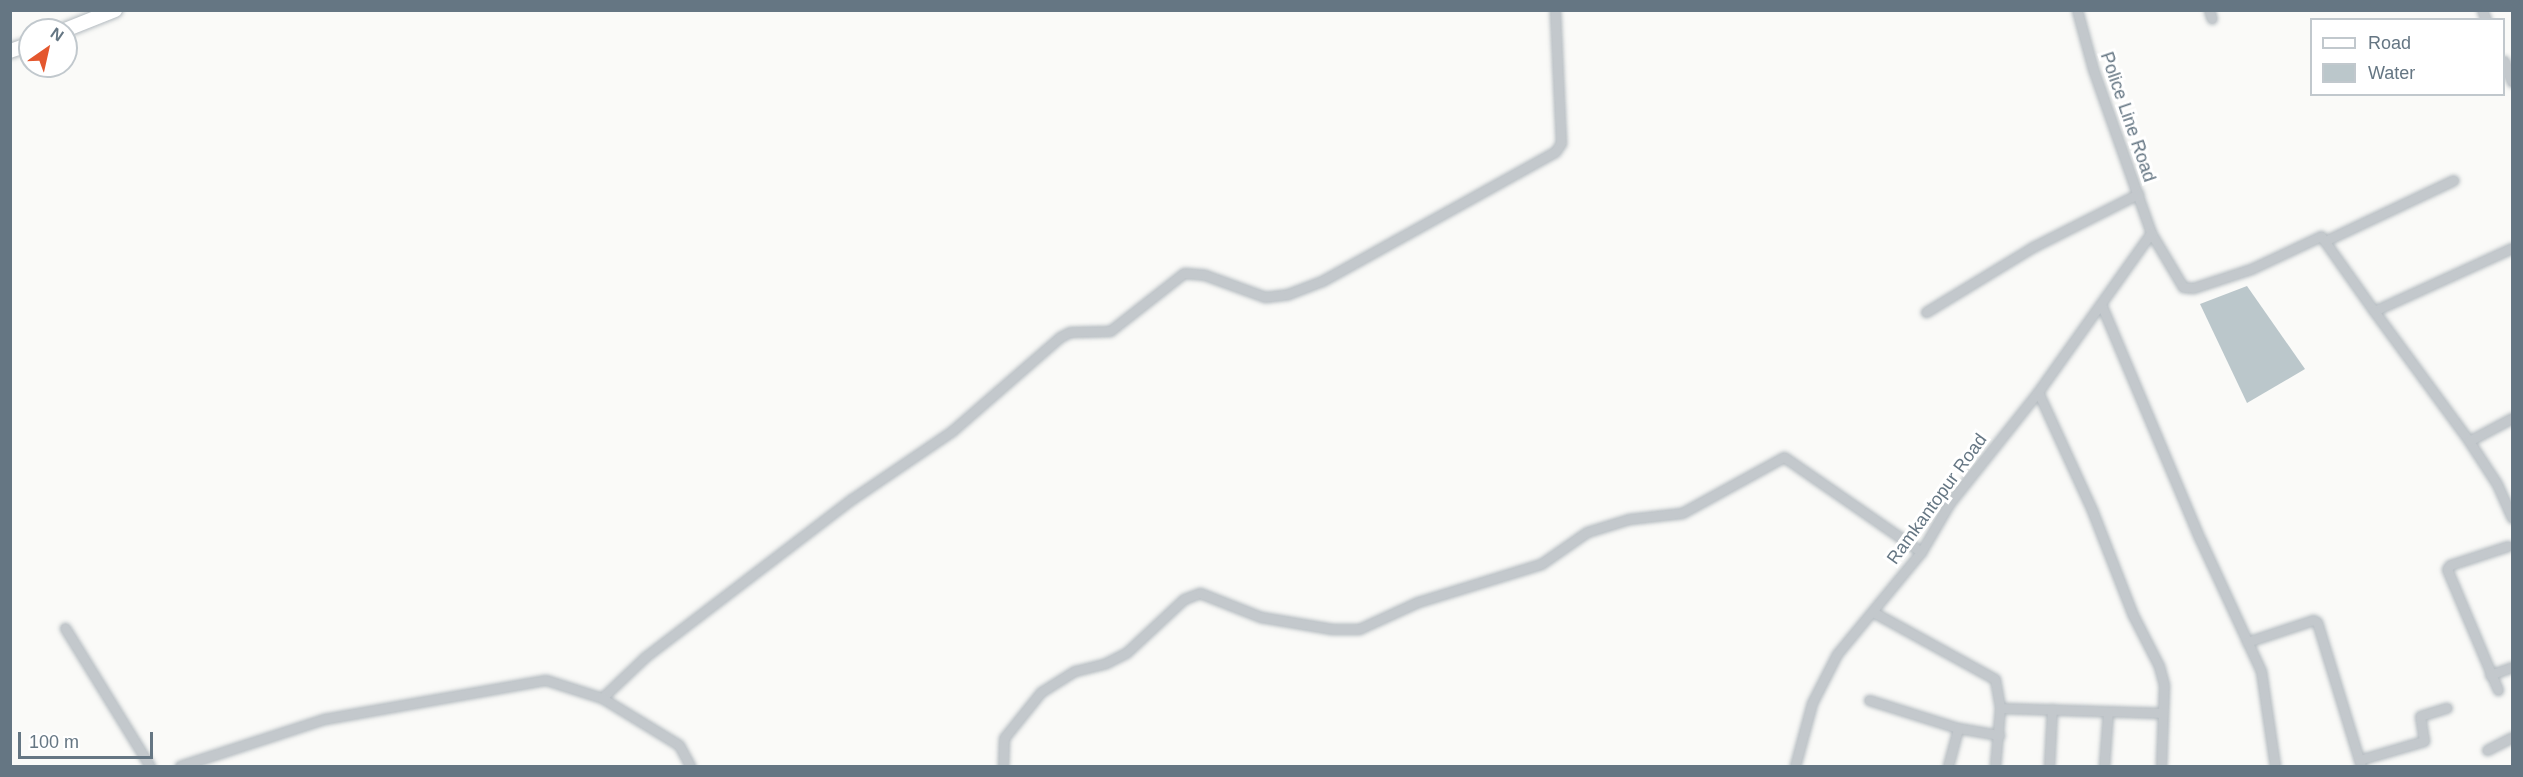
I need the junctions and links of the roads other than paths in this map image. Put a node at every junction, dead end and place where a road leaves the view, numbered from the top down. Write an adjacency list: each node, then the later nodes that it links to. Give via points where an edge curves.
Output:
1 (116, 10): 4 (main road)
2 (1555, 10): 27 (street, via 1561,143 1556,152 1322,281 1288,294 1265,297 1205,274 1184,273 1110,331 1070,332 1060,337 952,431 852,499 645,657)
3 (2077, 10): 8 (street, Police Line Road, via 2092,69)
4 (78, 25)
5 (2505, 64): 6 (street)
6 (2512, 82)
7 (2454, 180): 10 (street)
8 (2138, 194): 9 (street, Police Line Road); 14 (street, via 2033,247)
9 (2151, 233): 10 (street, Police Line Road, via 2184,287 2190,289 2251,269 2316,237); 12 (street, Ramkantopur Road)
10 (2327, 240): 13 (street)
11 (2512, 248): 13 (street)
12 (2101, 304): 15 (street, Ramkantopur Road); 23 (street)
13 (2374, 311): 17 (street)
14 (1926, 312)
15 (2038, 392): 20 (street, Ramkantopur Road, via 1949,504); 33 (street, via 2092,510 2133,615 2159,666 2164,685)
16 (2512, 418): 17 (street)
17 (2469, 441): 18 (street, via 2497,484)
18 (2512, 518)
19 (2511, 546): 25 (street, via 2447,569)
20 (1921, 552): 21 (street, Ramkantopur Road); 42 (street, via 1784,457 1682,513 1629,519 1587,532 1541,564 1418,602 1359,629 1332,629 1261,617 1200,593 1184,598 1126,653 1076,671 1041,692 1004,738)
21 (1873, 612): 29 (street, via 1990,673 1995,679); 43 (street, Ramkantopur Road, via 1845,642 1824,675)
22 (65, 628): 39 (street)
23 (2247, 642): 38 (street, via 2313,620 2317,622); 49 (street, via 2261,671)
24 (2512, 667): 25 (street)
25 (2490, 675): 26 (street)
26 (2498, 690)
27 (602, 698): 40 (street, via 546,680 532,681 324,719); 41 (street, via 679,745)
28 (1869, 700): 34 (street)
29 (2000, 708): 31 (street); 35 (street)
30 (2447, 708): 38 (street, via 2420,716 2424,741)
31 (2052, 710): 32 (street); 46 (street)
32 (2108, 712): 33 (street); 47 (street)
33 (2163, 713): 48 (street)
34 (1958, 728): 35 (street); 44 (street)
35 (1999, 735): 45 (street)
36 (2512, 738): 37 (street)
37 (2487, 750)
38 (2360, 764)
39 (150, 766)
40 (180, 766)
41 (690, 766)
42 (1003, 766)
43 (1795, 766)
44 (1948, 766)
45 (1995, 766)
46 (2049, 766)
47 (2104, 766)
48 (2161, 766)
49 (2275, 766)

